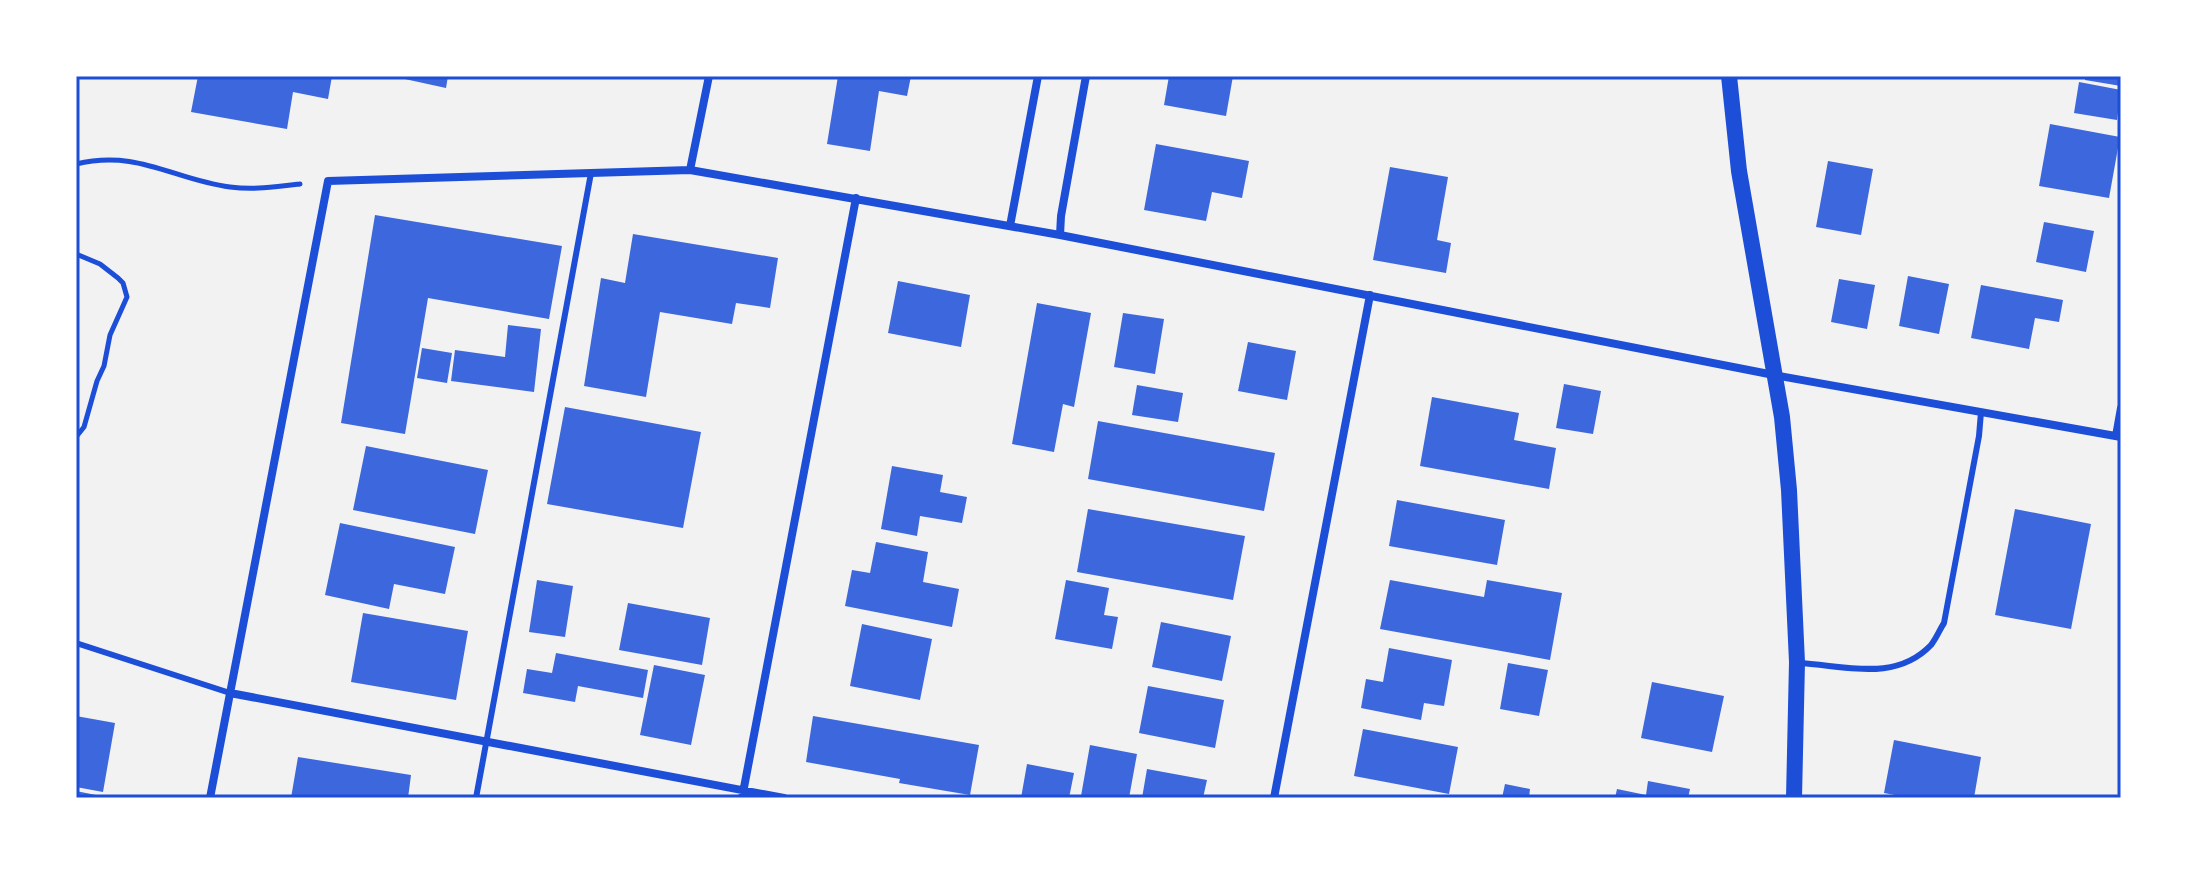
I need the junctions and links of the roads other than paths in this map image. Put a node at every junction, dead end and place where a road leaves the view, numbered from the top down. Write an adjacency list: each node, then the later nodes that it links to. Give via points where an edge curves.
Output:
1 (709, 76): 5 (street)
2 (1038, 76): 8 (street)
3 (1086, 76): 9 (street)
4 (1729, 76): 11 (main road, via 1739,171)
5 (690, 170): 6 (street); 7 (street)
6 (591, 173): 17 (street, via 328,181); 18 (lane)
7 (856, 198): 8 (street); 19 (street)
8 (1010, 226): 9 (street)
9 (1060, 235): 10 (street)
10 (1370, 295): 11 (street); 23 (street)
11 (1774, 375): 13 (street); 16 (main road, via 1789,490)
12 (2121, 408): 14 (street)
13 (1981, 412): 14 (street); 16 (lane, via 1944,623 1931,645 1898,668)
14 (2118, 437)
15 (76, 643): 17 (lane)
16 (1797, 662): 24 (main road)
17 (230, 693): 18 (street); 20 (street)
18 (487, 742): 19 (street); 21 (lane)
19 (743, 794): 22 (street)
20 (210, 798)
21 (476, 798)
22 (784, 798)
23 (1274, 798)
24 (1794, 798)

